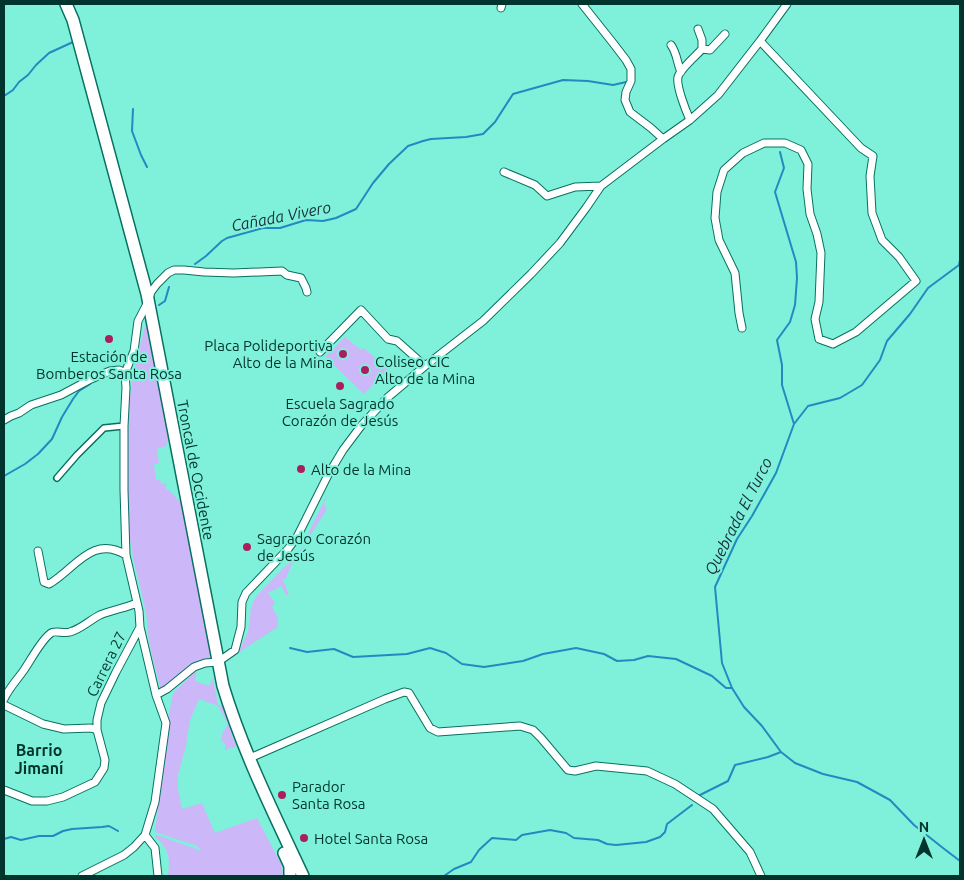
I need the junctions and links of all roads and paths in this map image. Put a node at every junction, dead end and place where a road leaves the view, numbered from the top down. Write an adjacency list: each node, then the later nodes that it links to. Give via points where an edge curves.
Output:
1 (66, 4): 15 (main road, Troncal de Occidente, via 118,182)
2 (582, 4): 11 (street, via 631,69 625,100 630,112)
3 (787, 4): 6 (street)
4 (698, 30): 8 (street)
5 (725, 34): 8 (street, via 710,50)
6 (760, 41): 10 (street, via 718,95); 16 (street, via 873,156 870,176 872,213 882,240 916,281 856,332 832,344 819,339 815,318 819,302 821,253 810,214 808,164 802,150 785,143 764,143 743,153 724,170 718,192 715,218 719,240 735,273)
7 (672, 46): 9 (street)
8 (702, 49): 9 (street)
9 (681, 72): 10 (street, via 679,88)
10 (690, 120): 11 (street)
11 (663, 139): 13 (street)
12 (504, 172): 13 (street, via 535,186 547,196 575,187)
13 (601, 186): 18 (street, via 560,243 531,274 484,321)
14 (307, 292): 15 (street, via 301,278 287,275 282,270 234,273 174,270 157,284)
15 (148, 302): 19 (street, via 138,321 134,351); 27 (main road, Troncal de Occidente)
16 (742, 328)
17 (320, 352): 18 (street, via 361,310 388,339 397,341)
18 (425, 366): 27 (street, via 387,398 350,440 328,475 297,537 246,593 235,650)
19 (125, 372): 20 (street, via 110,371); 21 (street)
20 (4, 420)
21 (124, 426): 22 (street, via 104,428); 24 (street)
22 (57, 478)
23 (38, 551): 24 (street, via 44,582 49,584 81,557 102,548)
24 (126, 555): 25 (street)
25 (137, 603): 26 (street); 29 (street, via 98,616 77,630 64,634 52,632)
26 (140, 627): 28 (street); 31 (street, Carrera 27, via 101,703)
27 (218, 662): 28 (street, via 194,667); 32 (main road, Troncal de Occidente, via 233,720)
28 (156, 695): 35 (street, via 166,723 155,802)
29 (4, 699)
30 (4, 705): 31 (street, via 43,724 64,729)
31 (97, 730): 33 (street, Carrera 27, via 105,760 102,773 95,782 48,802 32,801)
32 (250, 758): 34 (main road, Troncal de Occidente); 40 (street, via 385,699 409,693 432,730 520,726 541,738 568,770 596,766 647,771 675,784 713,808 750,852)
33 (4, 790)
34 (281, 830): 38 (main road, via 278,840 290,866); 39 (main road, Troncal de Occidente)
35 (145, 835): 36 (street, via 124,855); 37 (street, via 155,848)
36 (82, 876)
37 (158, 876)
38 (290, 876)
39 (303, 876)
40 (760, 876)

